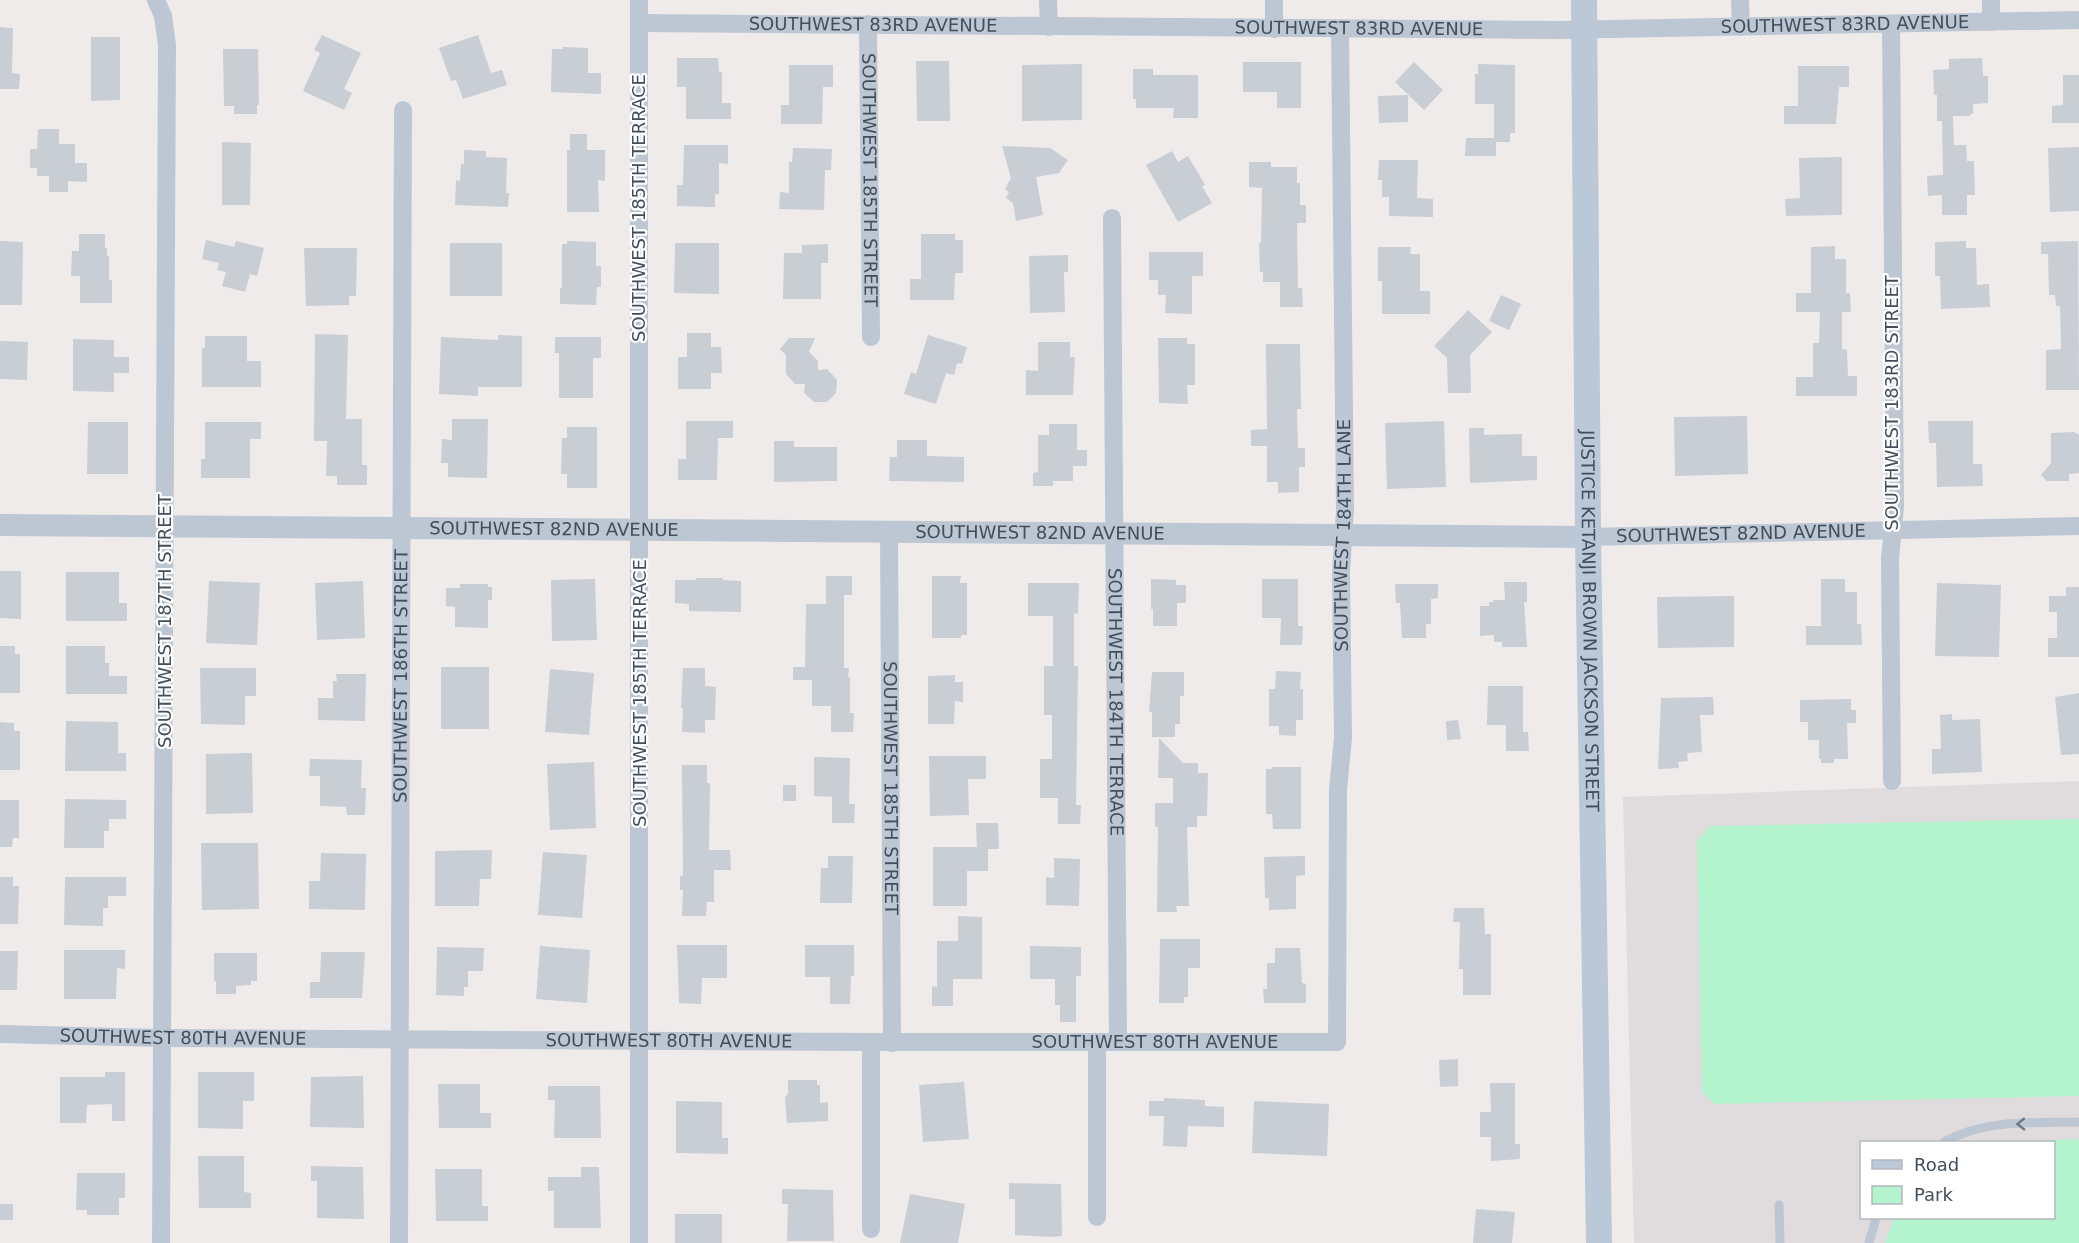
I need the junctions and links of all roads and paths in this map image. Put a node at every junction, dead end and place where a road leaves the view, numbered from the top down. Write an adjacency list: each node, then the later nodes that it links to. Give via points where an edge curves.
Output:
1 (156, 0): 22 (street, SOUTHWEST 187TH STREET, via 163,16 167,45)
2 (639, 0): 10 (street, SOUTHWEST 185TH TERRACE)
3 (1048, 0): 13 (street)
4 (1274, 0): 15 (street)
5 (1584, 0): 17 (main road, JUSTICE KETANJI BROWN JACKSON STREET)
6 (1740, 0): 14 (street)
7 (1991, 0): 9 (street)
8 (2079, 20): 9 (street, SOUTHWEST 83RD AVENUE)
9 (1991, 22): 12 (street, SOUTHWEST 83RD AVENUE)
10 (639, 23): 11 (street, SOUTHWEST 83RD AVENUE); 25 (street, SOUTHWEST 185TH TERRACE)
11 (868, 24): 13 (street, SOUTHWEST 83RD AVENUE); 20 (street, SOUTHWEST 185TH STREET)
12 (1891, 24): 14 (street, SOUTHWEST 83RD AVENUE); 26 (street, SOUTHWEST 183RD STREET)
13 (1048, 27): 15 (street, SOUTHWEST 83RD AVENUE)
14 (1741, 27): 17 (street, SOUTHWEST 83RD AVENUE)
15 (1274, 29): 16 (street, SOUTHWEST 83RD AVENUE)
16 (1340, 29): 17 (street, SOUTHWEST 83RD AVENUE); 29 (street, SOUTHWEST 184TH LANE)
17 (1585, 30): 30 (main road, JUSTICE KETANJI BROWN JACKSON STREET)
18 (403, 110): 24 (street, SOUTHWEST 186TH STREET)
19 (1112, 218): 28 (street, SOUTHWEST 184TH TERRACE)
20 (871, 337)
21 (0, 525): 22 (street, SOUTHWEST 82ND AVENUE)
22 (165, 526): 24 (street, SOUTHWEST 82ND AVENUE); 33 (street, SOUTHWEST 187TH STREET)
23 (2079, 526): 26 (street, SOUTHWEST 82ND AVENUE)
24 (403, 529): 25 (street, SOUTHWEST 82ND AVENUE); 34 (street, SOUTHWEST 186TH STREET)
25 (640, 531): 27 (street, SOUTHWEST 82ND AVENUE); 35 (street, SOUTHWEST 185TH TERRACE)
26 (1893, 532): 30 (street, SOUTHWEST 82ND AVENUE); 31 (street, SOUTHWEST 183RD STREET)
27 (889, 533): 28 (street, SOUTHWEST 82ND AVENUE); 39 (street, SOUTHWEST 185TH STREET)
28 (1114, 535): 29 (street, SOUTHWEST 82ND AVENUE); 37 (street, SOUTHWEST 184TH TERRACE)
29 (1344, 537): 30 (street, SOUTHWEST 82ND AVENUE); 38 (street, SOUTHWEST 184TH LANE)
30 (1588, 537): 50 (main road, JUSTICE KETANJI BROWN JACKSON STREET)
31 (1892, 781)
32 (0, 1034): 33 (street, SOUTHWEST 80TH AVENUE)
33 (162, 1038): 34 (street, SOUTHWEST 80TH AVENUE); 47 (street, SOUTHWEST 187TH STREET)
34 (399, 1039): 35 (street, SOUTHWEST 80TH AVENUE); 48 (street, SOUTHWEST 186TH STREET)
35 (639, 1040): 36 (street, SOUTHWEST 80TH AVENUE); 49 (street, SOUTHWEST 185TH TERRACE)
36 (871, 1042): 39 (street, SOUTHWEST 80TH AVENUE); 46 (street)
37 (1118, 1042): 38 (street, SOUTHWEST 80TH AVENUE); 40 (street, SOUTHWEST 80TH AVENUE)
38 (1337, 1042)
39 (892, 1043): 40 (street, SOUTHWEST 80TH AVENUE)
40 (1097, 1043): 44 (street)
41 (2079, 1122): 42 (lane, one-way to 42, via 1993,1125)
42 (1948, 1141)
43 (1779, 1205): 51 (lane)
44 (1097, 1216)
45 (1876, 1219): 52 (lane)
46 (871, 1229)
47 (161, 1243)
48 (399, 1243)
49 (639, 1243)
50 (1599, 1243)
51 (1780, 1243)
52 (1869, 1243)

